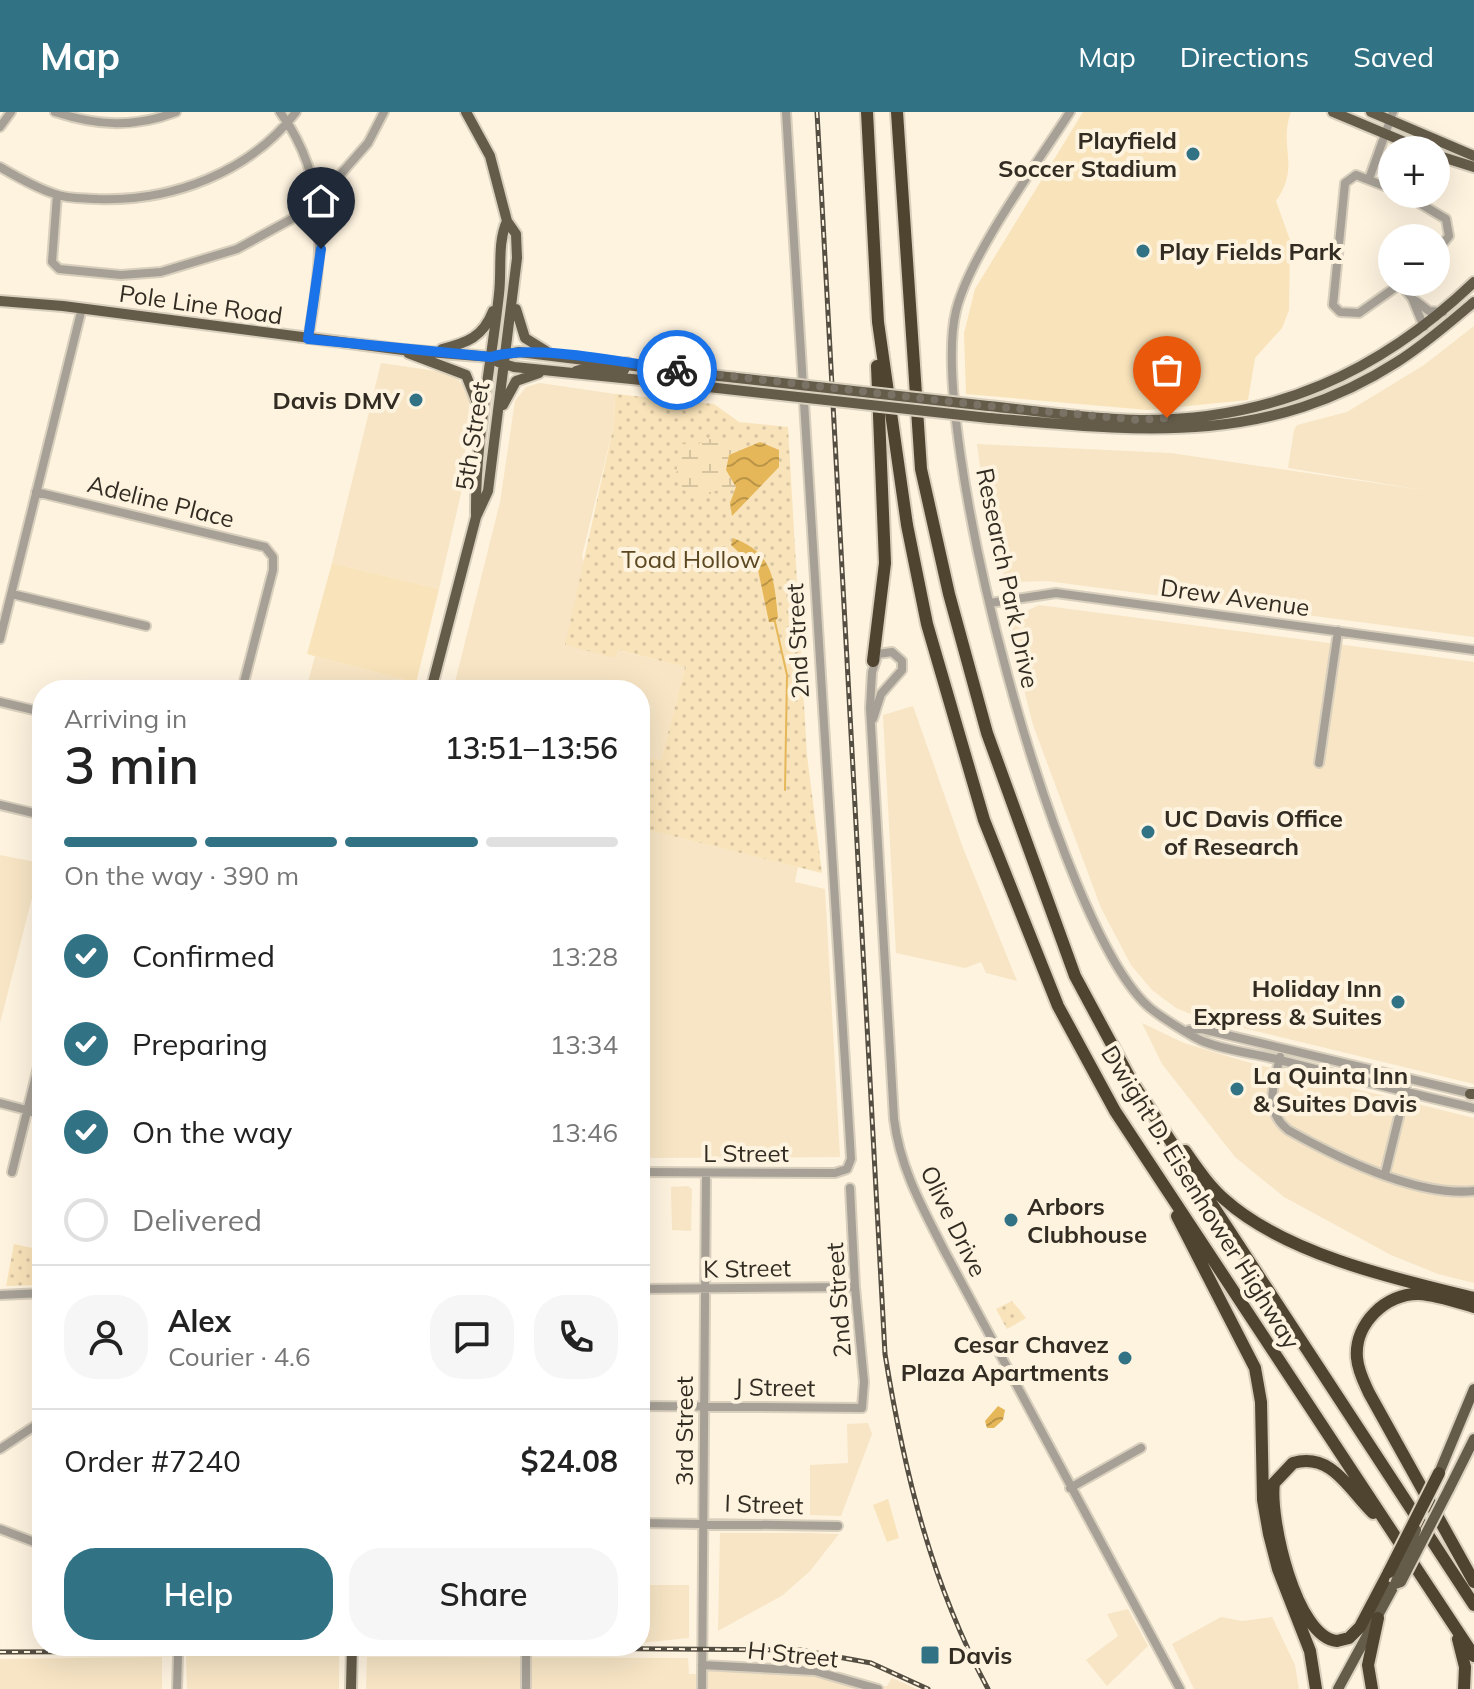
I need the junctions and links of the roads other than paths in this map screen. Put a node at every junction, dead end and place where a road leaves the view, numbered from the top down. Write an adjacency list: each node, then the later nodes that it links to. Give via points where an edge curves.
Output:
1 (11, 112): 16 (street)
2 (55, 112): 3 (street, via 118,125)
3 (176, 112)
4 (280, 112): 15 (street)
5 (296, 112): 15 (street)
6 (384, 112): 28 (street, via 368,143)
7 (466, 112): 30 (main road, 5th Street, via 490,156)
8 (786, 112): 85 (street, 2nd Street)
9 (867, 112): 41 (highway, Dwight D. Eisenhower Highway)
10 (897, 112): 77 (highway, Dwight D. Eisenhower Highway, via 921,469 949,594 987,733 1075,976)
11 (1070, 112): 59 (street, Research Park Drive, via 970,275 956,309 951,360)
12 (1333, 112): 17 (main road)
13 (1371, 112): 14 (main road)
14 (1391, 116): 17 (street); 19 (main road)
15 (288, 123): 27 (street, via 282,133 229,169 192,186 144,199); 28 (street)
16 (0, 127)
17 (1385, 134): 18 (main road); 25 (street)
18 (1390, 136)
19 (1474, 156)
20 (1450, 160): 23 (main road)
21 (1450, 161): 24 (main road)
22 (0, 167): 27 (street)
23 (1474, 167)
24 (1474, 175)
25 (1369, 179): 26 (street); 35 (street, via 1352,176 1343,189 1333,305 1340,312 1359,313)
26 (1378, 183)
27 (57, 195): 28 (street, via 54,267 121,275 183,268 237,249 310,209)
28 (319, 196): 43 (street, via 321,249)
29 (1428, 208): 31 (street)
30 (507, 221): 33 (main road, 5th Street, via 501,234); 34 (main road, 5th Street, via 516,234)
31 (1447, 224)
32 (1474, 282): 40 (main road, Pole Line Road)
33 (500, 290): 45 (main road, via 482,332); 48 (main road, 5th Street)
34 (514, 294): 46 (main road, 5th Street); 47 (main road, via 525,338)
35 (1383, 296)
36 (1412, 298): 40 (street, via 1429,311); 42 (street)
37 (0, 301): 39 (main road, Pole Line Road)
38 (1474, 302): 53 (main road, Pole Line Road, via 1398,362 1336,395 1258,421 1139,431)
39 (82, 308): 43 (main road, Pole Line Road); 56 (street)
40 (1443, 312): 42 (main road, Pole Line Road)
41 (878, 322): 64 (highway, via 885,563); 92 (highway, Dwight D. Eisenhower Highway, via 890,425 927,624 984,820 1058,1006 1115,1111)
42 (1424, 327): 53 (main road, Pole Line Road, via 1338,379 1232,412 1139,420)
43 (308, 339): 44 (main road, Pole Line Road)
44 (403, 350): 45 (main road, Pole Line Road); 55 (main road, via 466,375)
45 (433, 352): 48 (main road, Pole Line Road)
46 (506, 352): 47 (main road, Pole Line Road); 48 (main road, Pole Line Road); 50 (main road, 5th Street)
47 (559, 356): 49 (main road, Pole Line Road)
48 (491, 357): 50 (main road, Pole Line Road); 55 (main road, 5th Street)
49 (627, 363): 52 (main road, via 624,370 590,367); 53 (main road, Pole Line Road, bridge)
50 (504, 365): 51 (main road, Pole Line Road); 54 (main road, 5th Street)
51 (558, 371): 52 (main road, Pole Line Road); 54 (main road, via 516,381)
52 (575, 373): 53 (main road, Pole Line Road, bridge)
53 (988, 412)
54 (497, 418): 57 (main road, 5th Street, via 488,491)
55 (483, 424): 57 (main road, 5th Street)
56 (36, 492): 58 (street); 65 (street, Adeline Place, via 265,547 273,557)
57 (476, 517): 66 (main road, 5th Street)
58 (12, 594): 60 (street); 62 (street)
59 (990, 603): 61 (street, Drew Avenue, via 1056,593); 73 (street, Research Park Drive, via 1035,768 1096,923 1140,998)
60 (146, 626)
61 (1338, 631): 63 (street, Drew Avenue); 70 (street)
62 (0, 639)
63 (1474, 650)
64 (873, 661): 69 (street, Olive Drive); 69 (street, via 889,652 900,657 903,666 881,694)
65 (244, 680)
66 (434, 680)
67 (0, 702): 68 (street)
68 (32, 710)
69 (873, 719): 109 (street, Olive Drive, via 900,1154 913,1190)
70 (1319, 763)
71 (0, 805): 72 (street)
72 (32, 813)
73 (1189, 1030): 74 (street, Research Park Drive); 75 (street, Research Park Drive, via 1199,1039)
74 (1282, 1049): 75 (street); 76 (street, Research Park Drive)
75 (1279, 1060): 79 (street, Research Park Drive); 89 (street, via 1271,1097 1279,1123)
76 (1408, 1079): 79 (street); 80 (street, Research Park Drive)
77 (1132, 1082): 98 (highway, via 1210,1185 1242,1214 1322,1252); 118 (highway, Dwight D. Eisenhower Highway)
78 (32, 1090): 83 (street)
79 (1405, 1092): 82 (street, Research Park Drive); 89 (street)
80 (1473, 1094)
81 (0, 1103): 83 (street)
82 (1474, 1108)
83 (27, 1110): 84 (street); 86 (street)
84 (32, 1111)
85 (850, 1167): 88 (street, L Street, via 835,1173)
86 (12, 1172)
87 (650, 1172): 88 (street, L Street)
88 (706, 1173): 94 (street, 3rd Street)
89 (1385, 1174): 91 (street, via 1445,1190)
90 (850, 1188): 93 (street, 2nd Street)
91 (1474, 1191)
92 (1169, 1195): 113 (highway, Dwight D. Eisenhower Highway); 132 (highway, via 1185,1238 1255,1368 1269,1534 1310,1651)
93 (855, 1287): 94 (street, K Street); 103 (street, 2nd Street, via 864,1369)
94 (706, 1288): 95 (street, K Street); 102 (street, 3rd Street)
95 (650, 1289)
96 (32, 1293): 97 (street)
97 (0, 1295)
98 (1474, 1298)
99 (1474, 1307): 117 (highway, via 1427,1295 1399,1298 1375,1312 1357,1350 1369,1393)
100 (1474, 1389): 108 (main road)
101 (650, 1406): 102 (street, J Street)
102 (705, 1406): 103 (street, J Street); 111 (street, 3rd Street)
103 (862, 1408)
104 (32, 1428): 107 (street)
105 (1474, 1439): 116 (main road, bridge, via 1401,1582)
106 (1141, 1448): 109 (street)
107 (0, 1449)
108 (1439, 1473): 116 (highway, bridge)
109 (1070, 1488): 131 (street, Olive Drive)
110 (650, 1523): 111 (street, I Street)
111 (704, 1523): 112 (street, I Street); 125 (street, 3rd Street)
112 (838, 1526)
113 (1387, 1526): 116 (highway, via 1335,1470 1322,1463 1293,1463 1274,1483 1273,1506 1288,1570 1318,1634 1337,1641 1356,1633); 120 (highway, Dwight D. Eisenhower Highway)
114 (2, 1533): 115 (street)
115 (32, 1542)
116 (1392, 1578): 119 (main road)
117 (1474, 1582)
118 (1474, 1605)
119 (1378, 1618): 133 (main road); 134 (highway, via 1368,1665)
120 (1455, 1628): 124 (highway, Dwight D. Eisenhower Highway); 135 (highway, via 1465,1667)
121 (178, 1656): 127 (street)
122 (352, 1656): 128 (main road)
123 (526, 1656): 129 (street)
124 (1474, 1656)
125 (702, 1665): 126 (street, H Street, via 815,1671); 130 (street, 3rd Street)
126 (878, 1688)
127 (177, 1689)
128 (351, 1689)
129 (526, 1689)
130 (702, 1689)
131 (1180, 1689)
132 (1316, 1689)
133 (1338, 1689)
134 (1372, 1689)
135 (1464, 1689)

